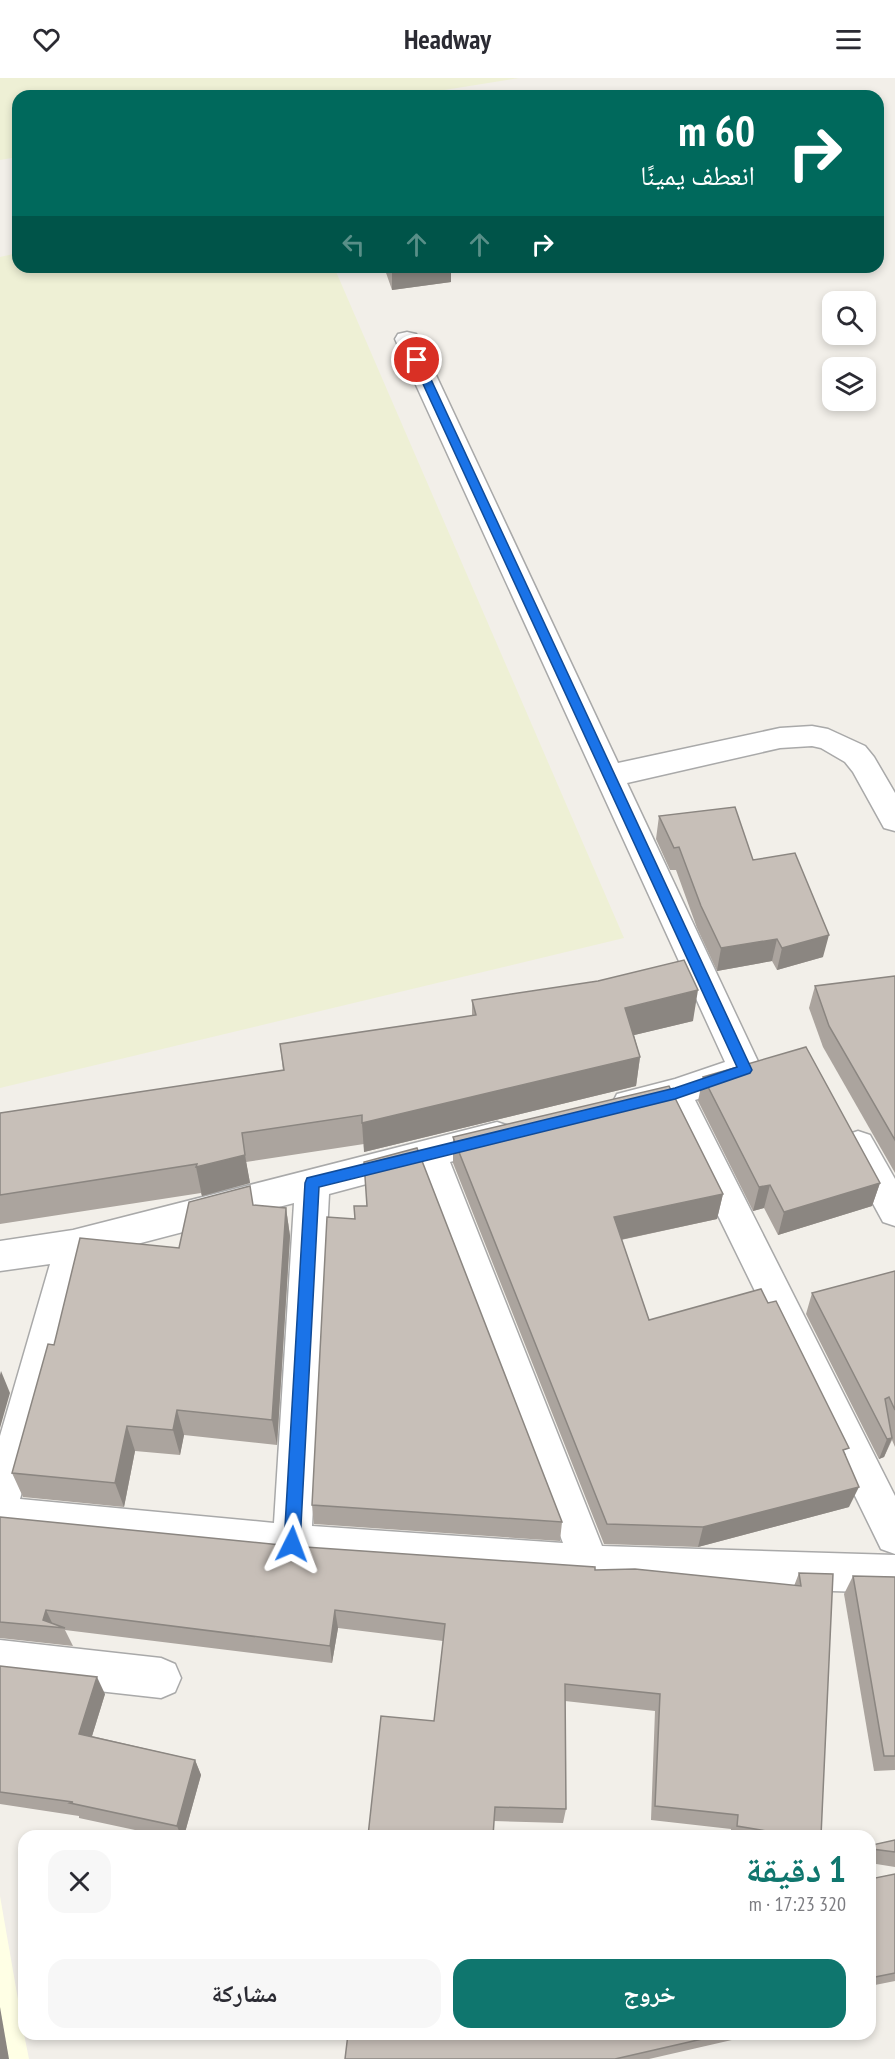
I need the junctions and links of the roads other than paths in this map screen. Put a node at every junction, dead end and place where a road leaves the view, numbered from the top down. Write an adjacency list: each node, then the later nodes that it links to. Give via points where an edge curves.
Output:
1 (407, 339): 2 (street)
2 (608, 776): 3 (street, via 780,738 812,736 828,739 855,754); 4 (street, via 760,1065)
3 (895, 820)
4 (675, 1093): 5 (street); 15 (street)
5 (596, 1112)
6 (845, 1120): 10 (street)
7 (529, 1128): 8 (street)
8 (429, 1152): 9 (street); 17 (street)
9 (312, 1183): 11 (street); 16 (street)
10 (895, 1211)
11 (73, 1245): 12 (street); 13 (street)
12 (0, 1256)
13 (0, 1502)
14 (0, 1515): 16 (street)
15 (895, 1536)
16 (292, 1544): 17 (street)
17 (590, 1564): 18 (street)
18 (895, 1574)
19 (0, 1660): 20 (street)
20 (161, 1678)

